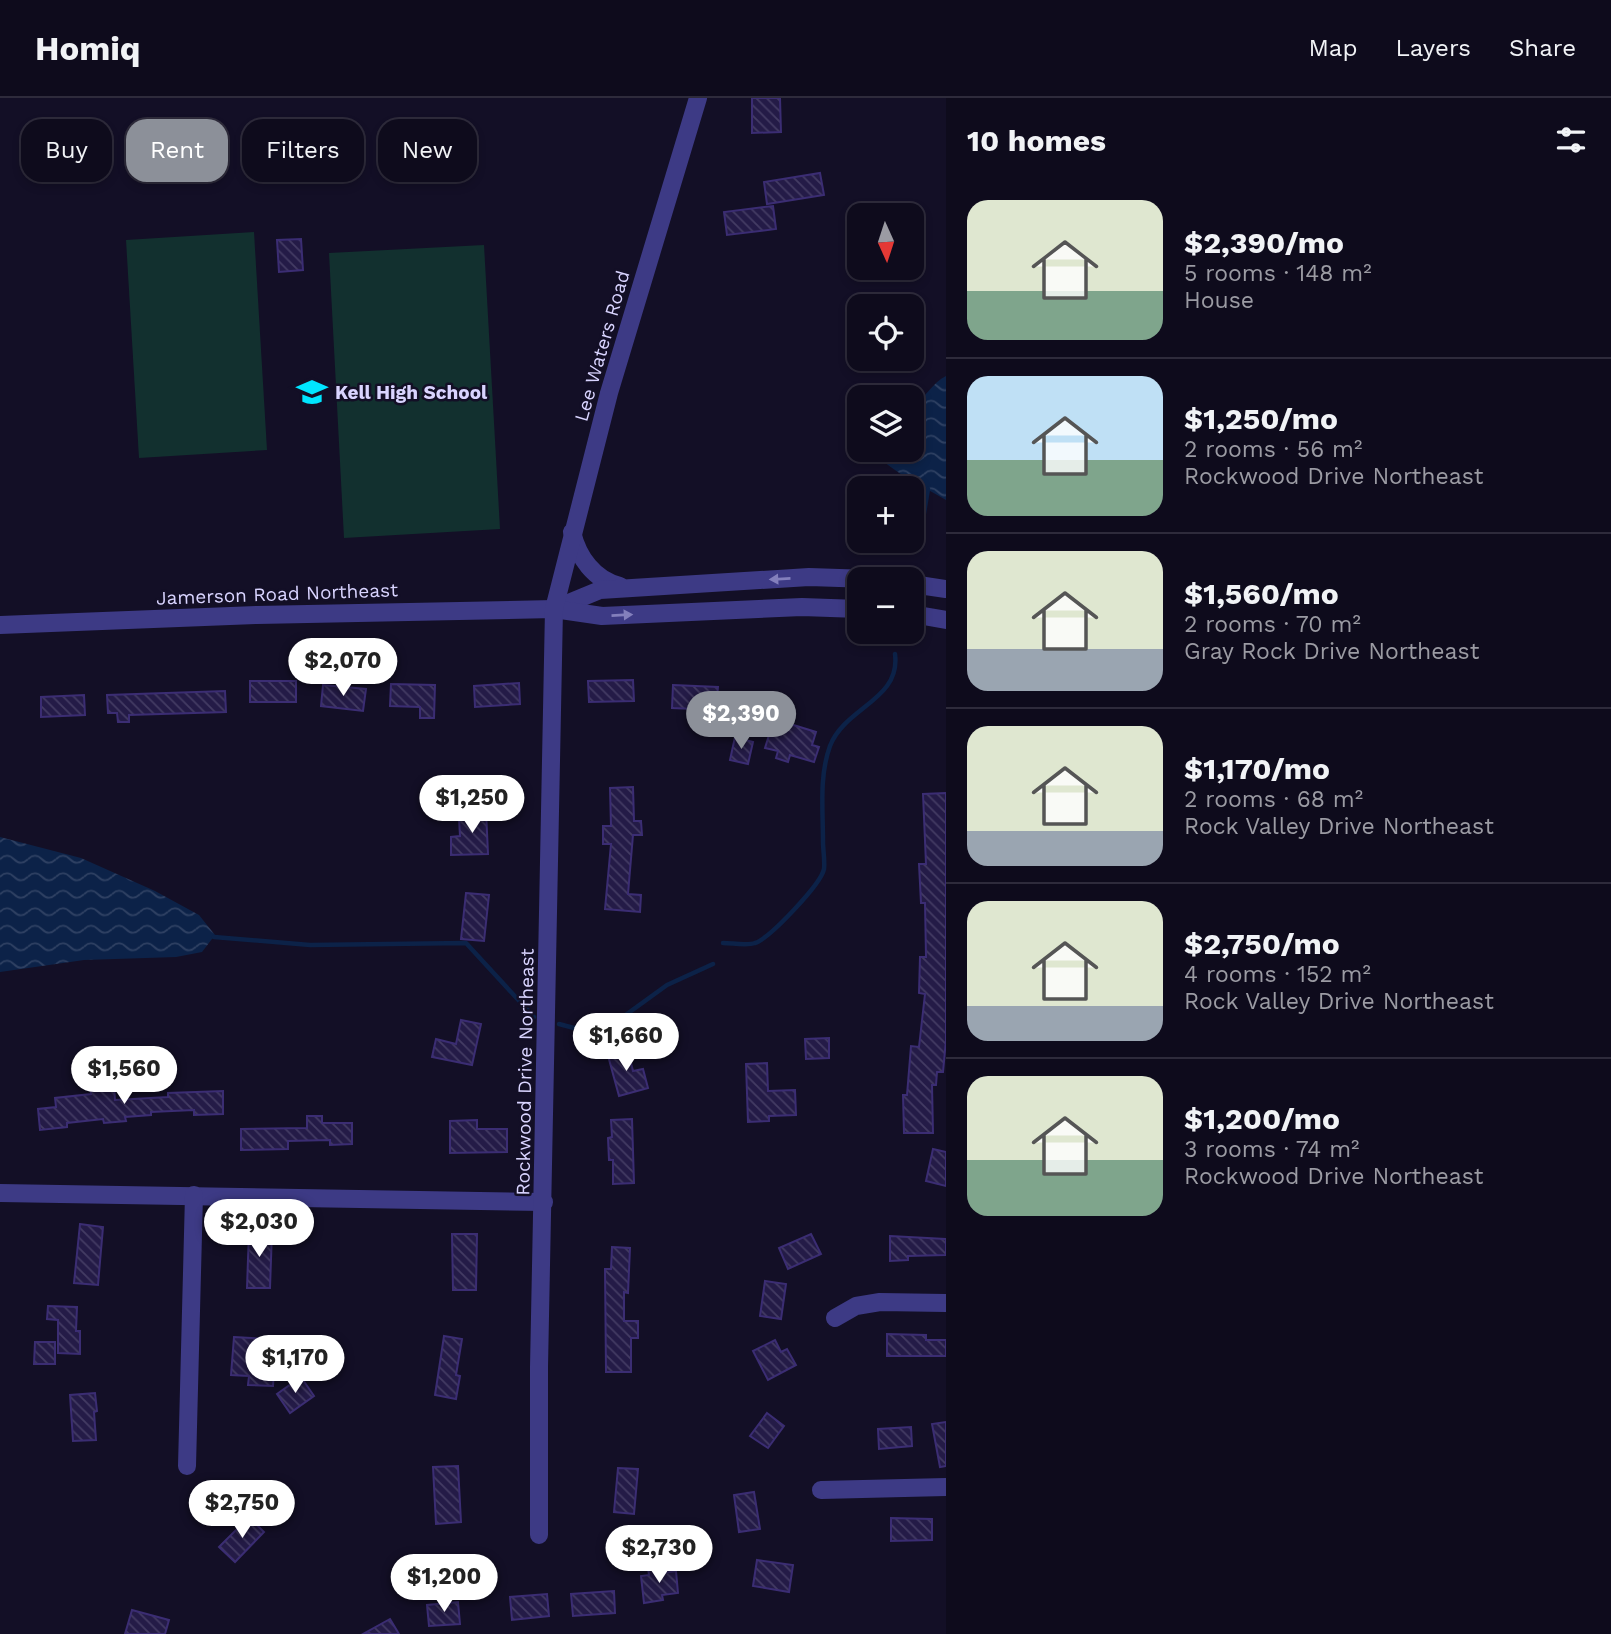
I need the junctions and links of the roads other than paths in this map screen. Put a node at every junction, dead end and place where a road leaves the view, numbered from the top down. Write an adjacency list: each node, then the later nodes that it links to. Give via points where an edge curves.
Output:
1 (698, 98): 2 (street, Lee Waters Road)
2 (572, 532): 5 (street, via 583,559 596,575); 7 (street, Lee Waters Road)
3 (847, 578): 5 (street, Jamerson Road Northeast, one-way to 5)
4 (924, 586): 6 (street)
5 (626, 588): 7 (street, Jamerson Road Northeast, via 600,590)
6 (946, 589)
7 (554, 609): 8 (street, Jamerson Road Northeast, one-way to 8, via 602,616); 11 (street, Jamerson Road Northeast); 14 (street, Rockwood Drive Northeast)
8 (847, 609)
9 (924, 616): 10 (street)
10 (946, 620)
11 (0, 625)
12 (0, 1193): 13 (street)
13 (194, 1195): 14 (street); 17 (street)
14 (544, 1202): 20 (street, Rockwood Drive Northeast)
15 (946, 1303): 16 (street, via 880,1302 856,1306)
16 (835, 1318)
17 (187, 1466)
18 (946, 1487): 19 (street)
19 (821, 1490)
20 (539, 1535)

